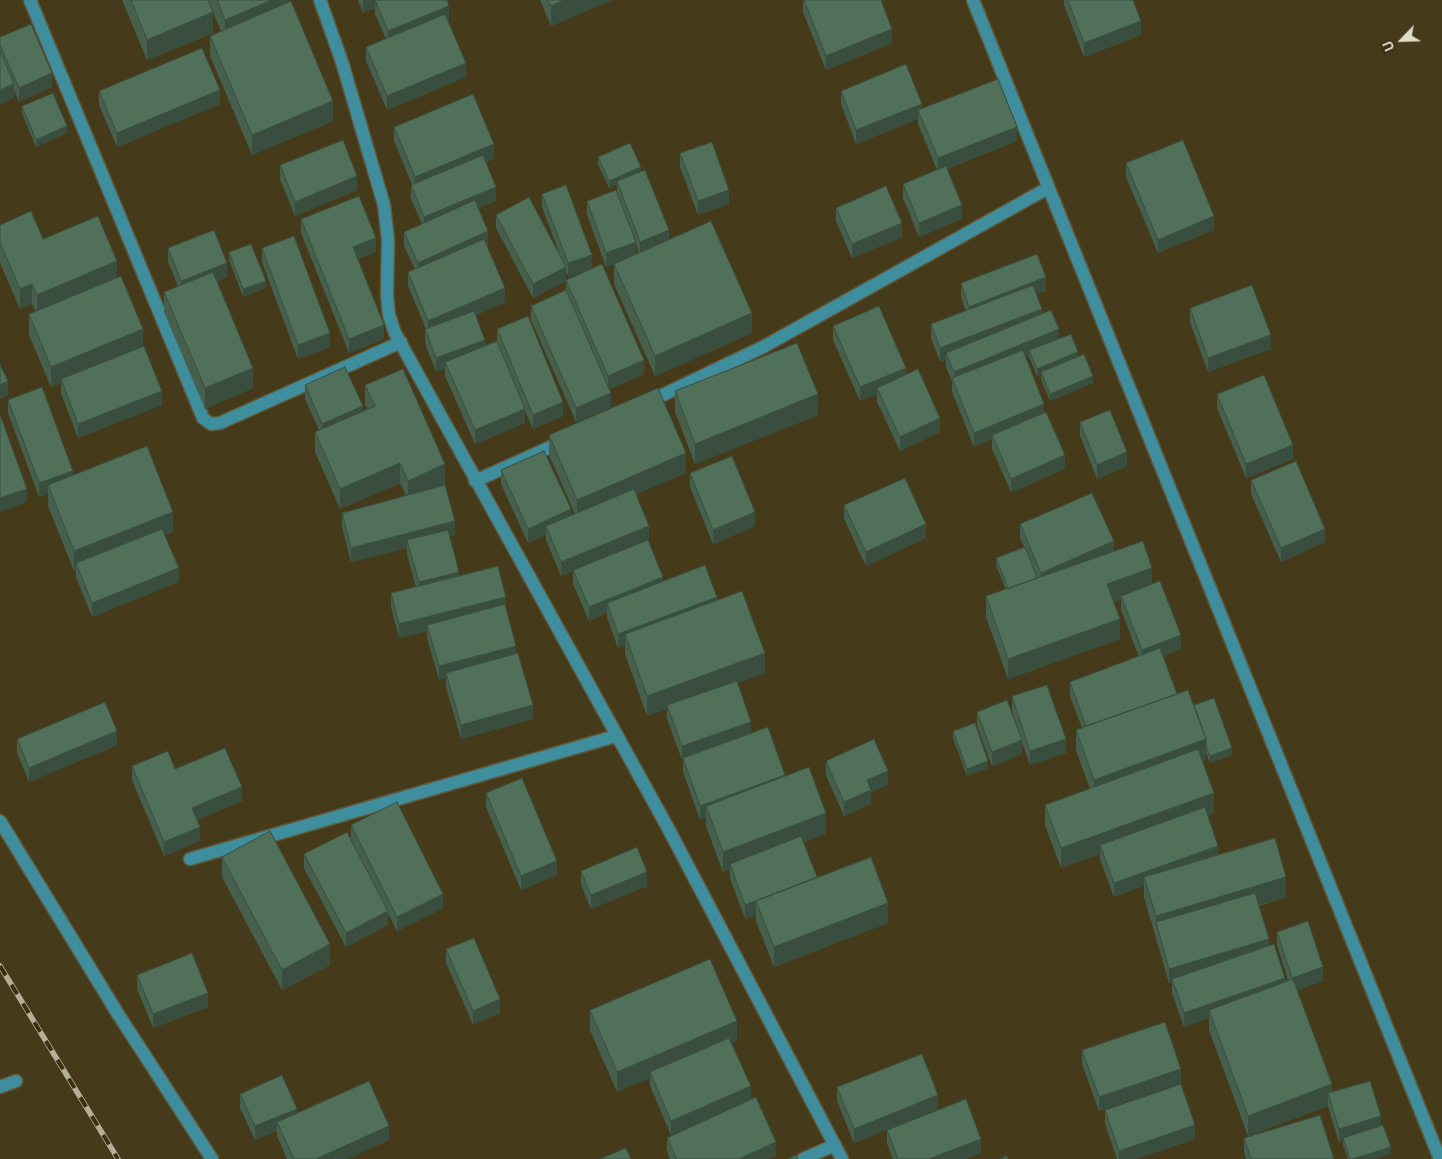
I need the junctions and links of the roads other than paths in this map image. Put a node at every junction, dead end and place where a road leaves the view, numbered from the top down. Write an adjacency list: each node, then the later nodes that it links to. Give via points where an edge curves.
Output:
1 (30, 0): 5 (street, via 203,418 211,424 220,423)
2 (320, 0): 5 (street, via 342,62 384,205 389,315)
3 (973, 0): 4 (street)
4 (1048, 188): 6 (street, via 763,347); 18 (street)
5 (401, 342): 8 (street)
6 (634, 410)
7 (572, 438): 8 (street)
8 (475, 481): 9 (street)
9 (616, 736): 11 (street); 14 (street)
10 (0, 820): 15 (street, via 118,1014)
11 (190, 859)
12 (16, 1081): 13 (street)
13 (0, 1087)
14 (835, 1145): 16 (street); 17 (street)
15 (212, 1159)
16 (803, 1159)
17 (842, 1159)
18 (1440, 1159)

